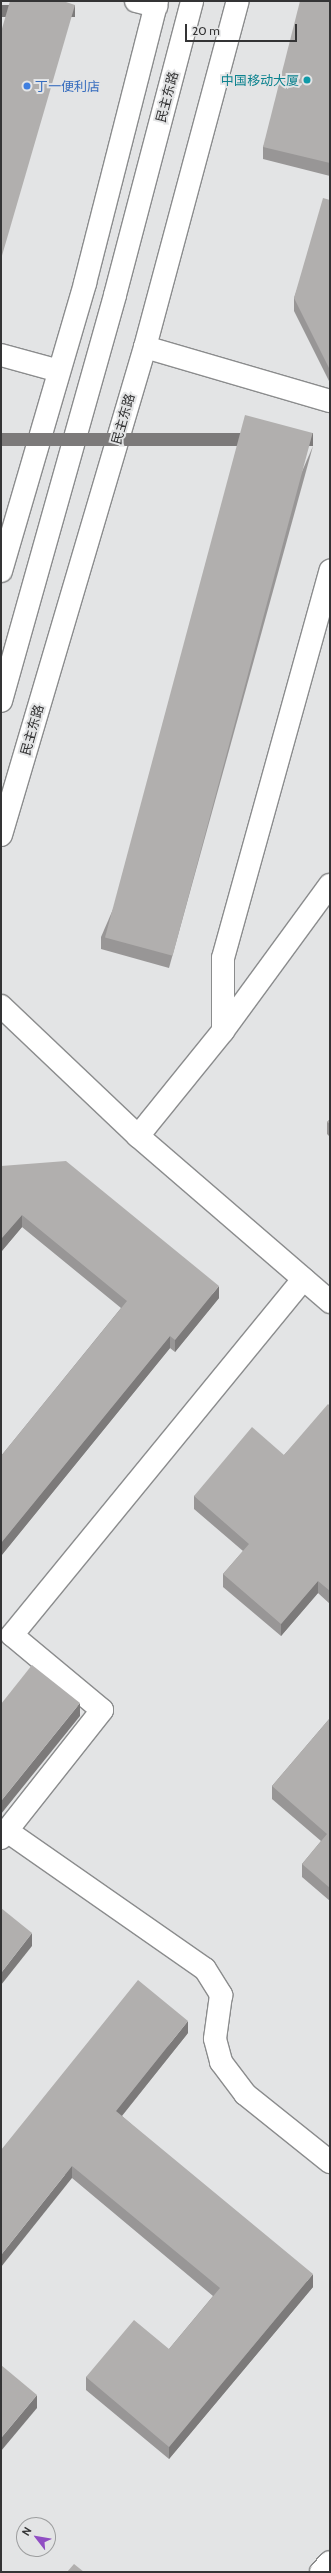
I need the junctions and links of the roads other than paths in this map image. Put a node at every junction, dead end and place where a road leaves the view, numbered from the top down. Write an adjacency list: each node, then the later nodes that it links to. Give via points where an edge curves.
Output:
1 (192, 1): 10 (street, 民主东路, via 115,296)
2 (238, 1): 4 (street, 民主东路)
3 (150, 3): 6 (street, via 85,283)
4 (144, 347): 7 (street); 11 (street, 民主东路)
5 (1, 355): 6 (street)
6 (59, 371): 8 (street)
7 (330, 401)
8 (1, 571)
9 (330, 571): 14 (street, via 223,958)
10 (1, 701)
11 (1, 835)
12 (330, 884): 14 (street)
13 (1, 1006): 15 (street)
14 (223, 1031): 15 (street)
15 (138, 1136): 16 (street)
16 (303, 1279): 17 (street); 18 (street, via 12,1635 102,1710)
17 (330, 1302)
18 (4, 1835): 19 (street, via 205,1969 221,1995 215,2039 221,2062 244,2094)
19 (330, 2162)
20 (330, 2562): 21 (street)
21 (322, 2572)

